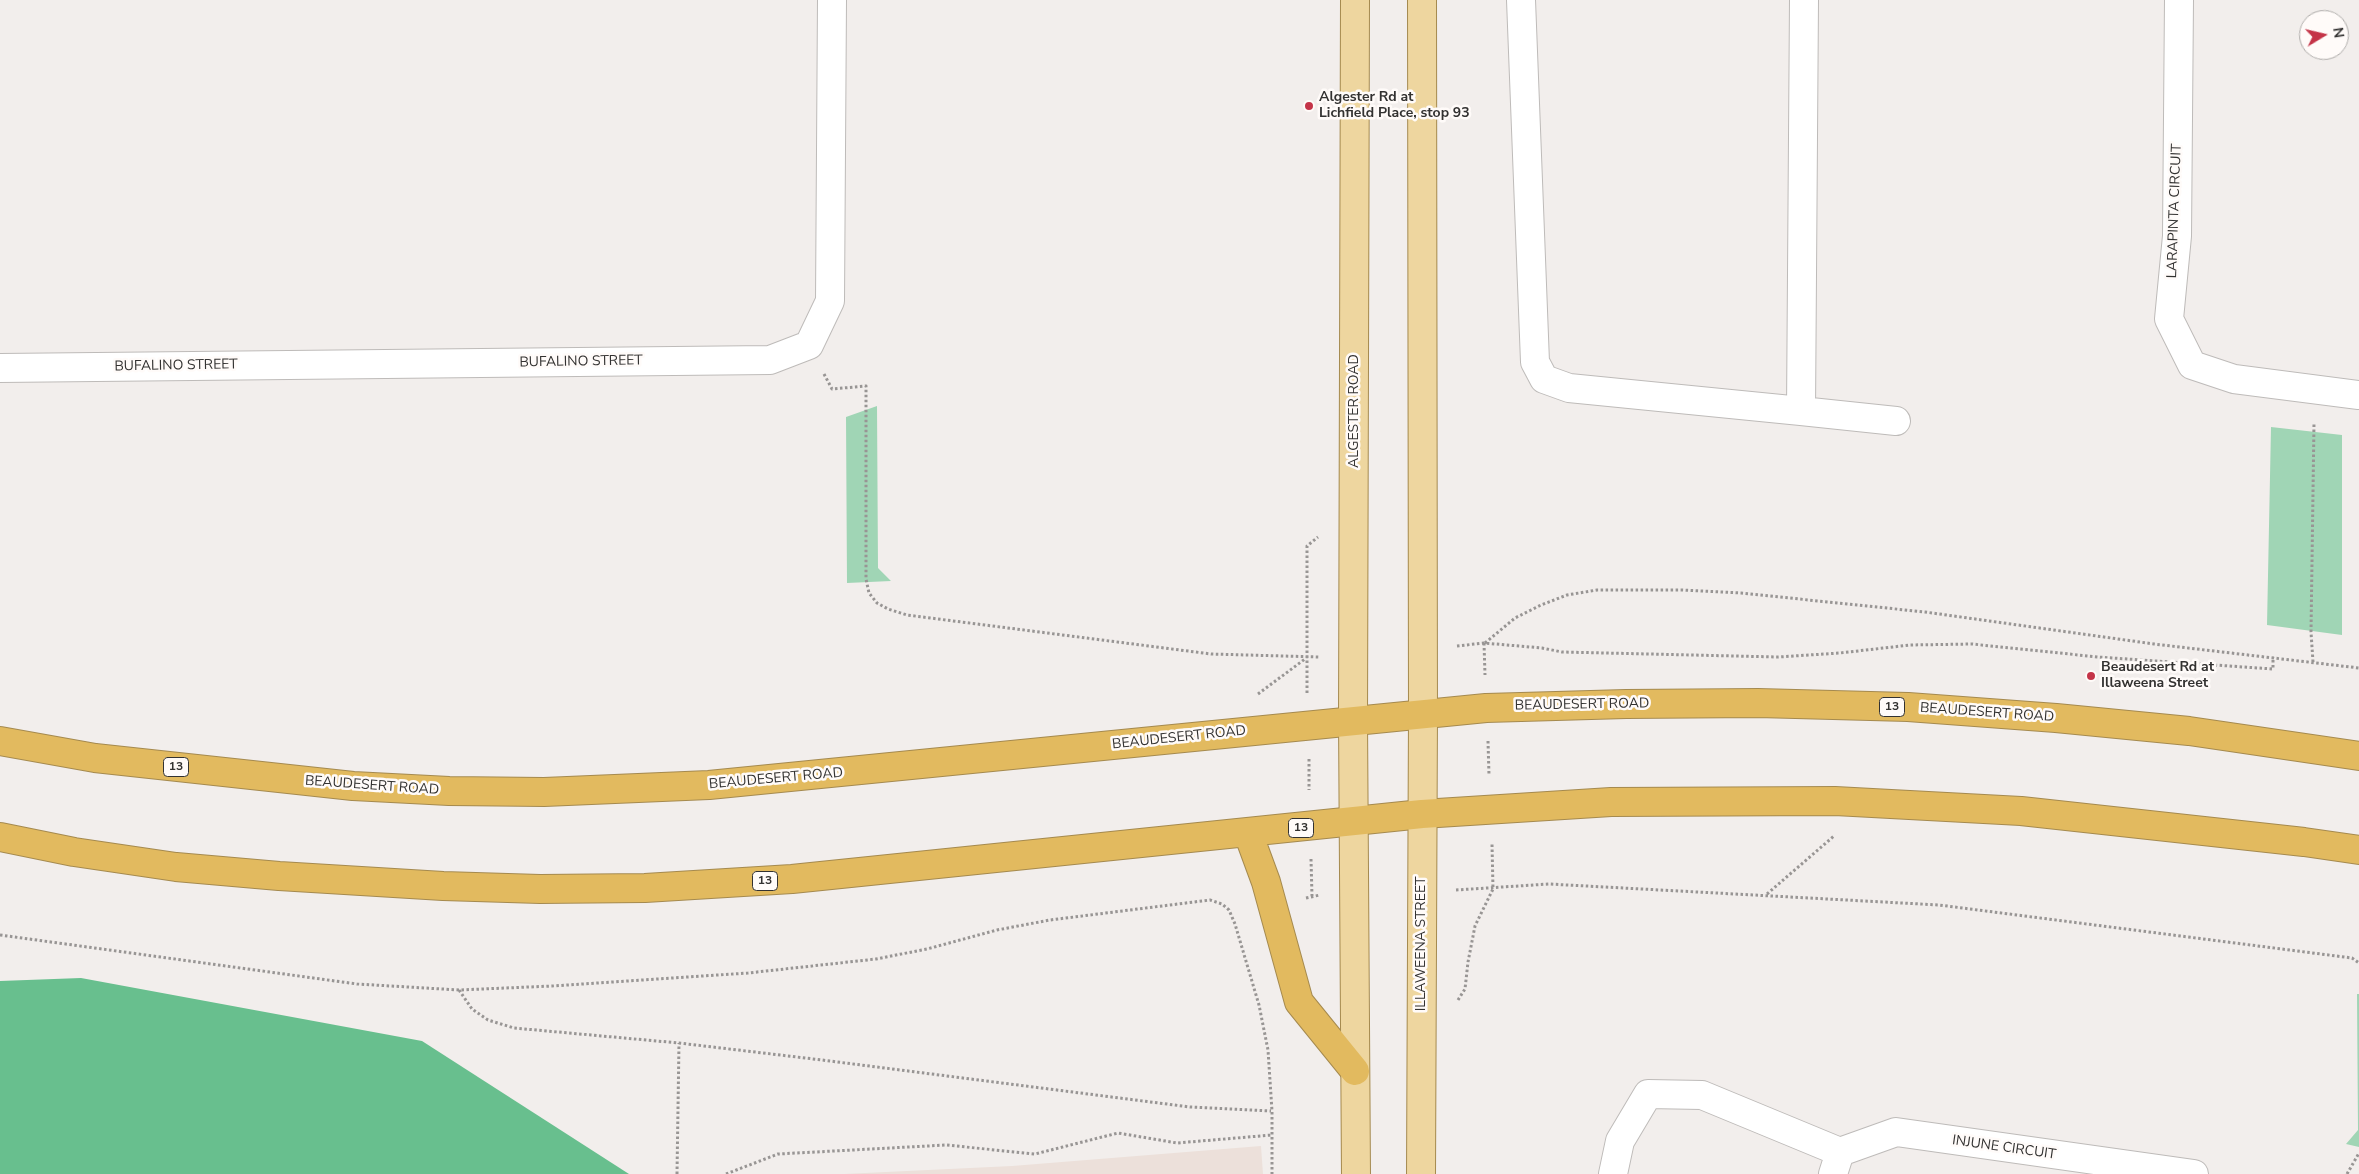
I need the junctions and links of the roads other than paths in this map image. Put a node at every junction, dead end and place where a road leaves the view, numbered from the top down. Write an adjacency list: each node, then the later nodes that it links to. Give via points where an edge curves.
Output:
1 (832, 0): 7 (street, BUFALINO STREET, via 830,301 809,345 770,360)
2 (1355, 0): 12 (main road, ALGESTER ROAD)
3 (1422, 0): 11 (main road)
4 (1521, 0): 9 (street, via 1535,362 1544,379 1569,388)
5 (1804, 0): 9 (street)
6 (2179, 0): 8 (street, LARAPINTA CIRCUIT, via 2177,236 2168,319 2192,365 2234,379)
7 (0, 368)
8 (2359, 395)
9 (1801, 411): 10 (street)
10 (1896, 421)
11 (1423, 714): 12 (highway, BEAUDESERT ROAD / 13); 14 (highway, BEAUDESERT ROAD / 13, via 1486,708 1626,704 1748,703 1908,708 2190,731); 15 (main road, ILLAWEENA STREET)
12 (1353, 720): 13 (highway, BEAUDESERT ROAD / 13, via 709,785 544,792 353,786 95,758); 16 (main road, ALGESTER ROAD)
13 (0, 741)
14 (2359, 756)
15 (1422, 814): 16 (highway, 13); 19 (highway, 13, via 1611,802 1872,803 2021,811); 23 (main road, ILLAWEENA STREET)
16 (1354, 823): 17 (highway, 13); 20 (main road)
17 (1248, 833): 18 (highway, 13, via 792,879 645,888 550,889 443,886 176,867); 20 (highway, via 1300,1002)
18 (0, 837)
19 (2359, 850)
20 (1355, 1071): 22 (main road)
21 (1836, 1163): 24 (street, via 1702,1095 1648,1094 1620,1141); 25 (street, INJUNE CIRCUIT, via 1896,1132)
22 (1356, 1174)
23 (1420, 1174)
24 (1613, 1174)
25 (2194, 1174)

